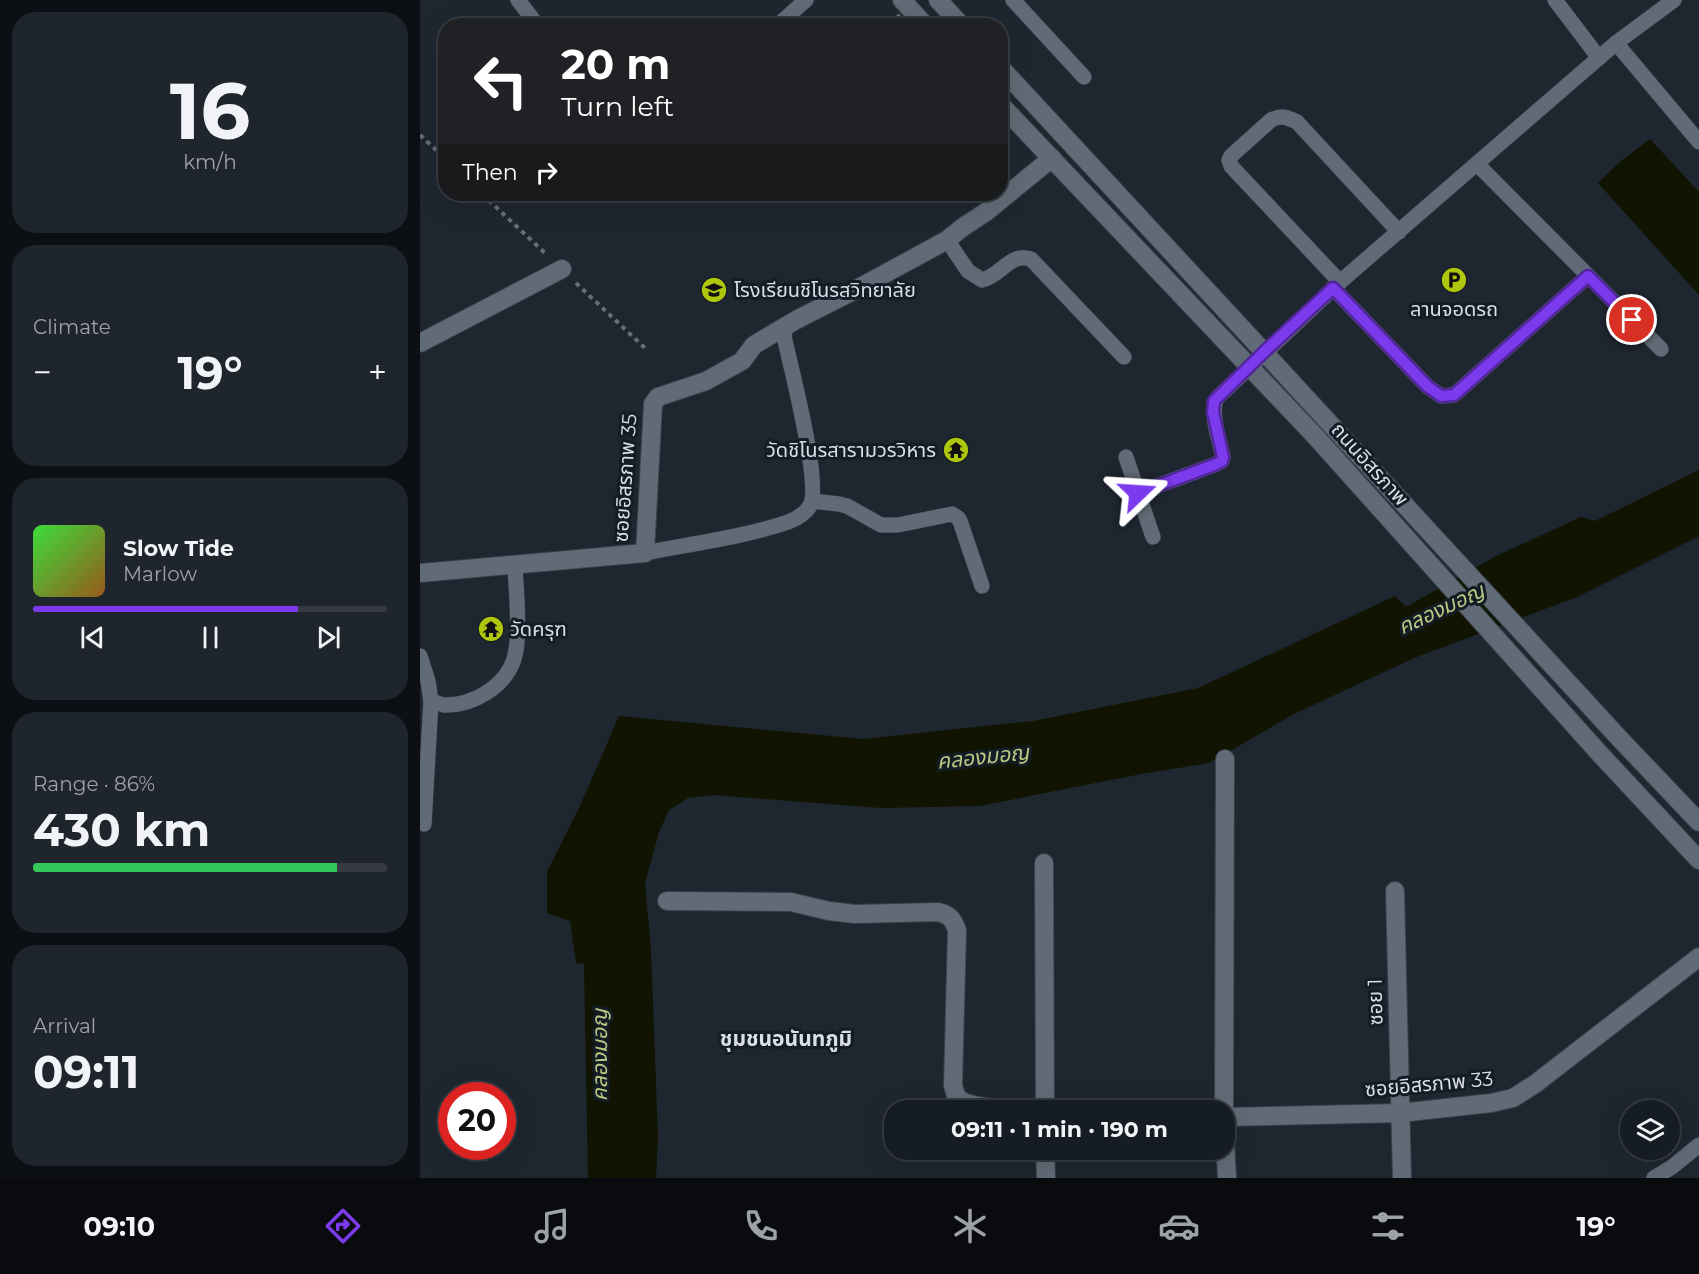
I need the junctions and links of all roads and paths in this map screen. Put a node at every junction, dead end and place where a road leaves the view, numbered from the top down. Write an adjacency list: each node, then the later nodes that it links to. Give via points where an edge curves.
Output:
1 (518, 0): 9 (lane)
2 (806, 0): 10 (lane)
3 (902, 0): 12 (street)
4 (916, 0): 11 (path, bridge)
5 (938, 0): 13 (street)
6 (1013, 0): 17 (lane)
7 (1555, 0): 15 (lane)
8 (1674, 0): 14 (lane)
9 (532, 18)
10 (786, 18)
11 (896, 18)
12 (919, 18)
13 (955, 18)
14 (1616, 43): 15 (lane); 20 (lane)
15 (1599, 58): 23 (lane)
16 (1008, 76): 34 (street)
17 (1084, 77)
18 (1008, 112): 22 (street, ถนนอิสรภาพ)
19 (420, 135): 21 (path)
20 (1699, 142)
21 (438, 152)
22 (1052, 158): 24 (street, ซอยอิสรภาพ 35); 36 (street, ถนนอิสรภาพ)
23 (1477, 164): 26 (lane); 29 (lane)
24 (1008, 194)
25 (999, 201): 27 (street, ซอยอิสรภาพ 35)
26 (1399, 232): 30 (lane); 30 (lane, via 1297,122 1279,116 1253,134 1229,160 1231,166)
27 (947, 240): 31 (street, ซอยอิสรภาพ 35); 35 (lane, via 968,271 982,280 1018,258 1031,259)
28 (562, 269): 32 (street)
29 (1588, 276): 30 (lane, via 1454,395 1441,396 1427,386); 33 (lane)
30 (1336, 285): 34 (lane)
31 (786, 326): 39 (lane, via 784,336 812,475); 41 (street, ซอยอิสรภาพ 35, via 754,345 742,361 706,381 658,397 653,404)
32 (420, 343)
33 (1661, 349)
34 (1264, 352): 36 (lane); 48 (street)
35 (1124, 357)
36 (1249, 366): 38 (lane, via 1214,401 1222,461); 50 (street, ถนนอิสรภาพ)
37 (1126, 457): 38 (lane)
38 (1138, 493): 40 (lane)
39 (812, 501): 41 (lane, via 806,512 789,522); 44 (lane, via 847,506 881,525 952,514 960,521)
40 (1153, 537)
41 (645, 553): 42 (street, ซอยอิสรภาพ 35)
42 (515, 566): 43 (street, ซอยอิสรภาพ 35); 46 (lane, via 517,634 514,659 505,675 474,701 443,705)
43 (420, 573)
44 (982, 586)
45 (420, 656): 46 (lane)
46 (430, 701): 49 (lane)
47 (1225, 759): 57 (street)
48 (1699, 822)
49 (424, 824)
50 (1699, 860)
51 (1044, 863): 56 (street)
52 (1395, 891): 58 (street, ซอย 1)
53 (667, 901): 55 (street, via 791,902 855,914 938,912 950,916 957,930 953,1085)
54 (1699, 957): 58 (street, ซอยอิสรภาพ 33, via 1513,1098)
55 (960, 1100)
56 (1045, 1100)
57 (1224, 1100)
58 (1400, 1113): 59 (street, ซอยอิสรภาพ 33); 65 (street, ซอย 1)
59 (1235, 1117)
60 (1699, 1145): 66 (lane)
61 (1046, 1160): 63 (street)
62 (1226, 1160): 64 (street)
63 (1046, 1178)
64 (1227, 1178)
65 (1402, 1178)
66 (1654, 1178)

